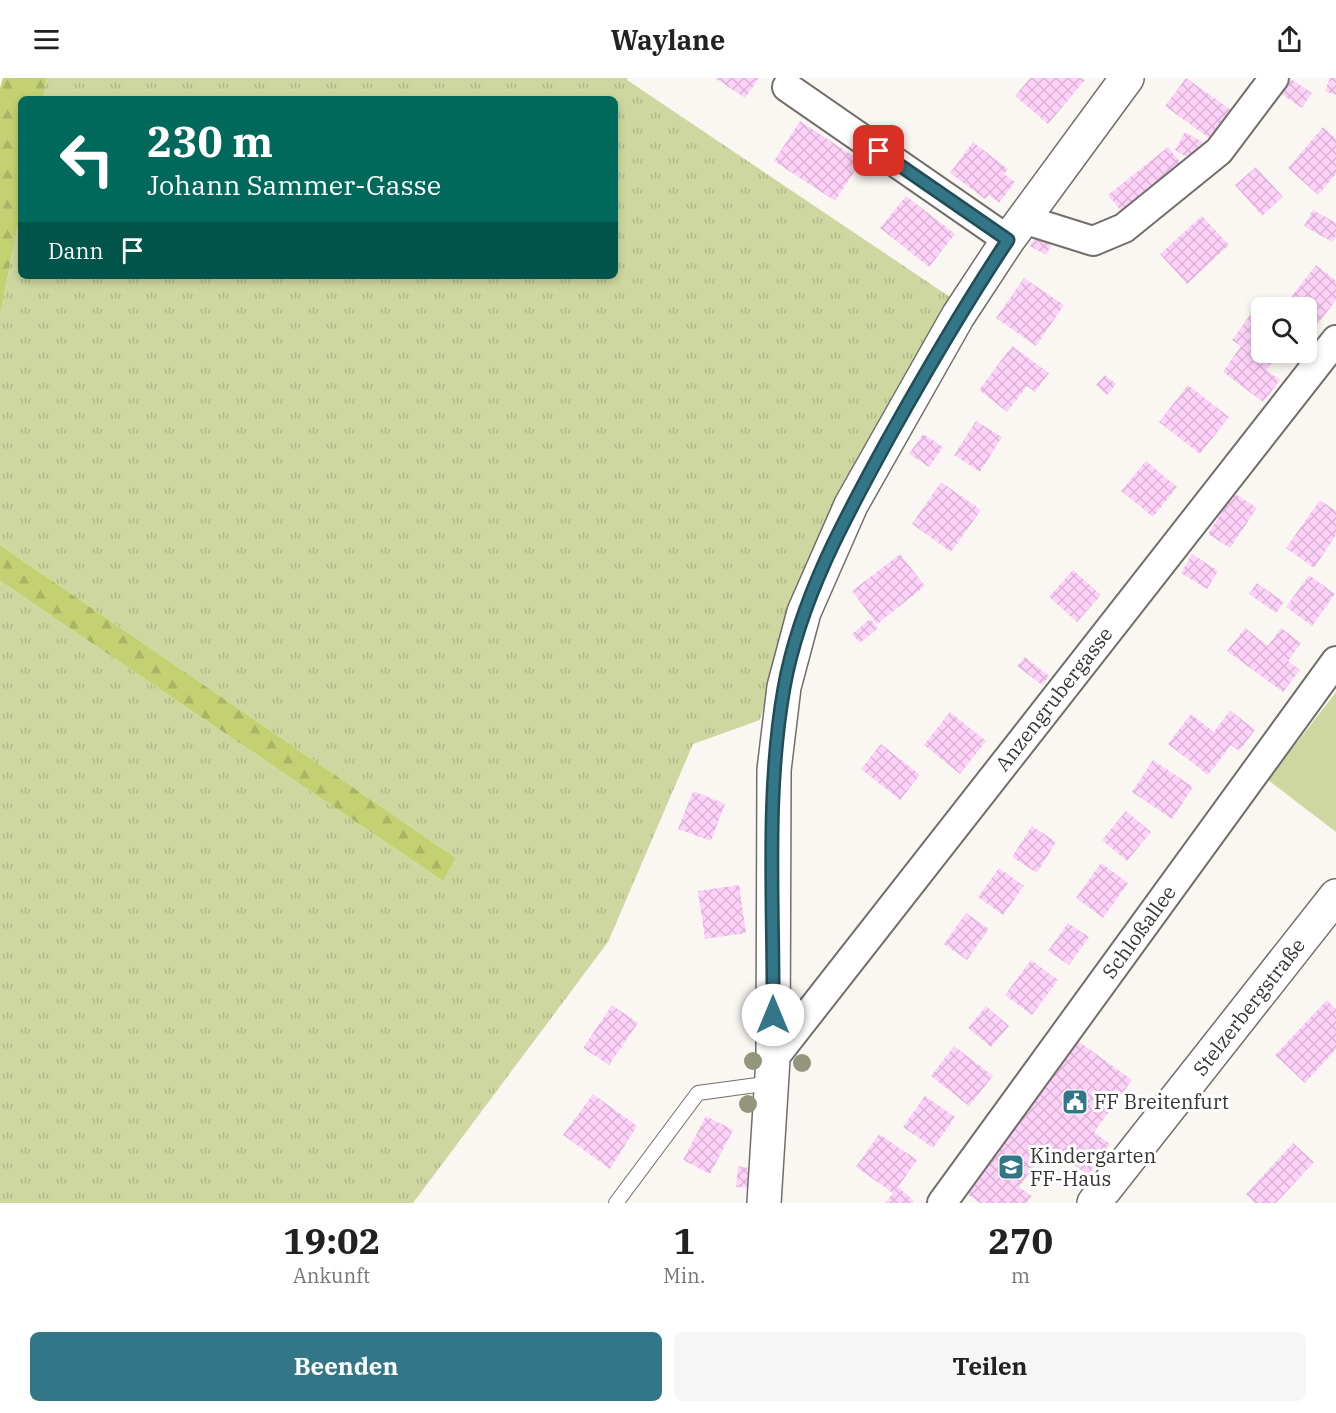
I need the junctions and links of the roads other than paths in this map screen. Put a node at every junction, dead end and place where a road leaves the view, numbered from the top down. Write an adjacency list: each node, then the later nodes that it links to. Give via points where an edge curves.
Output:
1 (1127, 78): 4 (street)
2 (1274, 78): 4 (street, via 1219,151 1124,228 1093,241)
3 (787, 87): 4 (street)
4 (1016, 230): 8 (street, via 958,316 851,506 804,612 784,687 774,770)
5 (1336, 339): 8 (street, Anzengrubergasse)
6 (1336, 661): 11 (street, Schloßallee)
7 (1336, 896): 12 (street, Stelzerbergstraße)
8 (772, 1071): 9 (lane, via 698,1093); 10 (street)
9 (616, 1203)
10 (764, 1203)
11 (942, 1203)
12 (1094, 1203)

